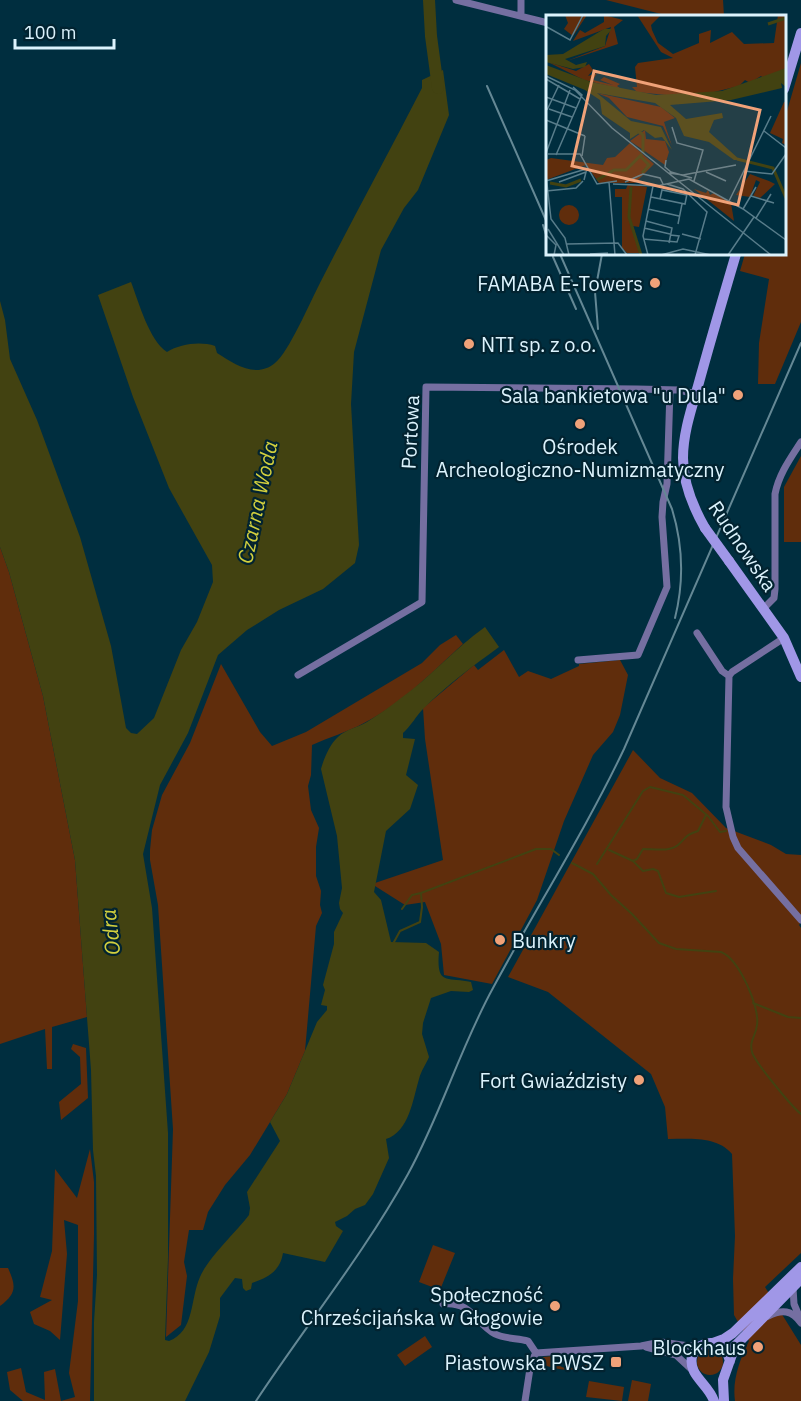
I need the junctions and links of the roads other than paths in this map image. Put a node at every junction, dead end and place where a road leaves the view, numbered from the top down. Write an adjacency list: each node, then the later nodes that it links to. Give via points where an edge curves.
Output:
1 (456, 0): 3 (street)
2 (521, 0): 3 (street)
3 (521, 16): 4 (street)
4 (546, 22)
5 (801, 33): 6 (main road)
6 (786, 81)
7 (736, 255): 9 (main road, Rudnowska)
8 (670, 390): 9 (street, Portowa); 14 (street, via 663,502 668,578 665,595 638,655); 15 (street, Portowa, via 426,387 422,602)
9 (696, 394): 11 (main road, Rudnowska, bridge, via 684,443 684,472 692,501 705,528)
10 (801, 442): 11 (street, via 777,484 776,589 774,598)
11 (764, 608): 13 (main road, Rudnowska)
12 (697, 633): 16 (street)
13 (784, 638): 16 (street); 17 (main road, Rudnowska)
14 (579, 660)
15 (298, 675)
16 (729, 676): 18 (street, via 726,807 733,837 746,859)
17 (801, 677)
18 (801, 920)
19 (801, 1267): 24 (main road, via 733,1333)
20 (798, 1282): 22 (main road); 23 (street, via 793,1298)
21 (443, 1304): 27 (street, via 471,1311 494,1333 528,1341)
22 (758, 1322): 23 (street, via 784,1311); 28 (main road, via 735,1346)
23 (801, 1322)
24 (713, 1342): 25 (main road); 28 (main road, via 725,1348)
25 (701, 1345): 26 (street, via 662,1342); 29 (main road, via 692,1356)
26 (641, 1346): 27 (street); 29 (street, via 673,1353)
27 (536, 1353): 31 (street)
28 (730, 1360): 30 (main road)
29 (696, 1375): 30 (main road, via 716,1381); 32 (main road, via 709,1388)
30 (725, 1375): 33 (main road)
31 (525, 1401)
32 (714, 1401)
33 (724, 1401)

